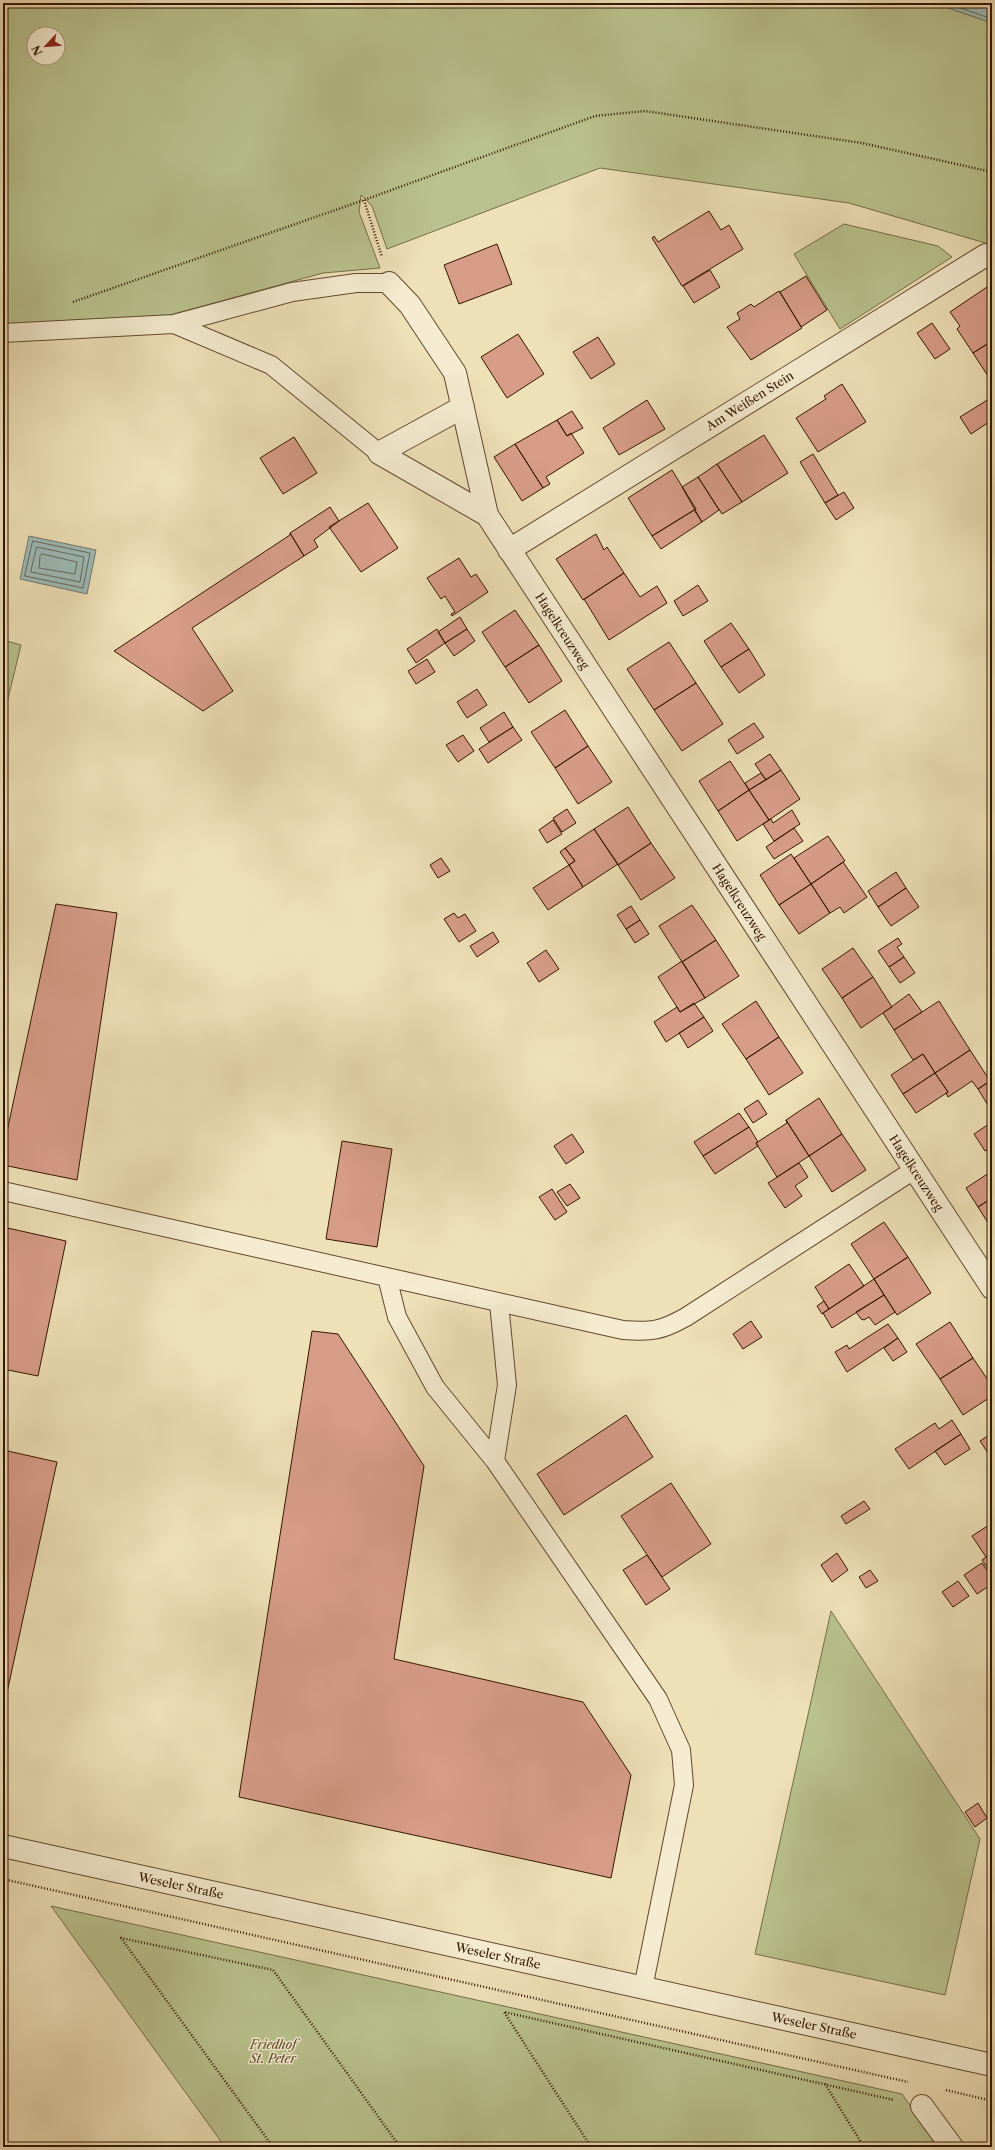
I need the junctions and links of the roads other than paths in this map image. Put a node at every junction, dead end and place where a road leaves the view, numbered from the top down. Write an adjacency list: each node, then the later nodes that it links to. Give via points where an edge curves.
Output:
1 (992, 257): 8 (street, Am Weißen Stein, via 986,255 979,259)
2 (390, 284): 3 (lane, via 356,283 292,292); 5 (street, Hagelkreuzweg, via 410,305 455,373)
3 (174, 324): 4 (lane); 6 (lane, via 271,365)
4 (3, 333)
5 (463, 407): 6 (street); 7 (street, Hagelkreuzweg)
6 (379, 453): 7 (street, Hagelkreuzweg)
7 (487, 515): 8 (street, Hagelkreuzweg)
8 (509, 550): 9 (street, Hagelkreuzweg)
9 (914, 1170): 12 (street, Hagelkreuzweg); 13 (lane, via 666,1328 648,1332 623,1330)
10 (3, 1192): 11 (lane)
11 (387, 1277): 13 (lane); 14 (lane, via 397,1318 435,1387)
12 (992, 1288)
13 (499, 1302): 14 (lane, via 507,1385)
14 (495, 1461): 16 (lane, via 658,1699 681,1750 684,1785)
15 (3, 1846): 16 (street, Weseler Straße)
16 (643, 1988): 17 (street, Weseler Straße)
17 (992, 2065)
18 (922, 2106): 19 (street)
19 (952, 2147)

